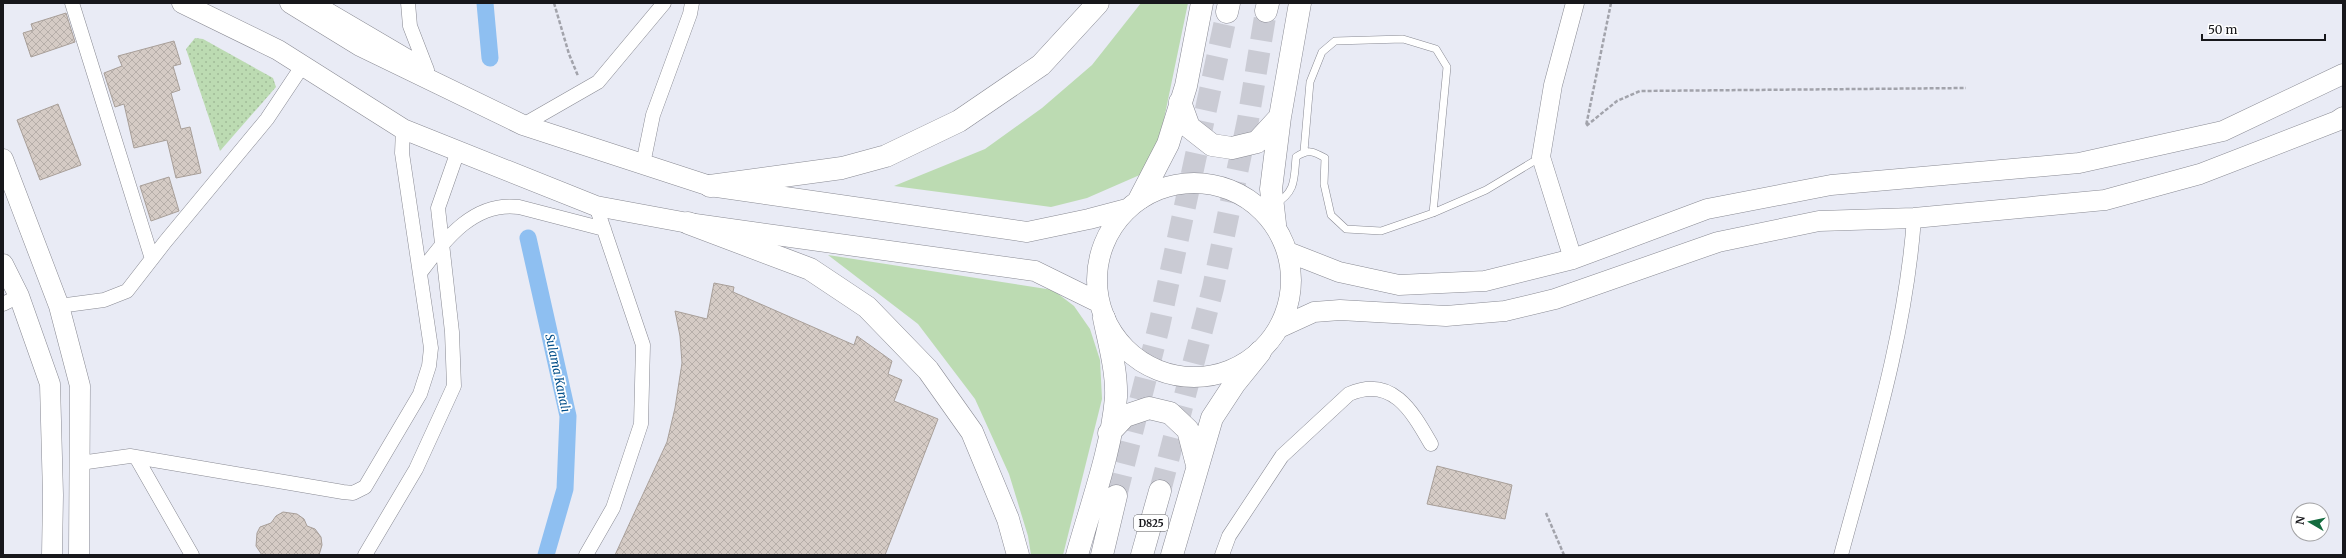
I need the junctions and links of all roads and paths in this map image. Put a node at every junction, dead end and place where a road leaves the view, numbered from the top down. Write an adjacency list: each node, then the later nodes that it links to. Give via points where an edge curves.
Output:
1 (72, 3): 39 (street)
2 (182, 3): 14 (main road)
3 (290, 3): 15 (main road, via 360,46)
4 (317, 3): 15 (street)
5 (408, 3): 15 (street, via 410,26)
6 (554, 3): 18 (path, via 569,54)
7 (664, 3): 18 (street, via 598,82)
8 (692, 3): 28 (street, via 653,115)
9 (1098, 3): 29 (highway, via 1041,65 958,121 886,156 842,168)
10 (1202, 3): 19 (highway)
11 (1300, 3): 20 (highway)
12 (1575, 3): 26 (street, via 1553,85)
13 (1611, 3): 17 (path, via 1586,126 1617,101 1640,91)
14 (303, 65): 23 (main road); 39 (street, via 267,119)
15 (428, 73): 22 (main road)
16 (2343, 74): 40 (main road, via 2223,131 2079,163 1831,185 1714,208)
17 (1966, 88)
18 (584, 90): 22 (street)
19 (1180, 102): 20 (highway, via 1189,127 1212,145 1232,148 1257,142); 30 (highway, via 1168,144)
20 (1280, 117): 33 (highway, via 1271,189)
21 (2341, 119): 34 (main road, via 2200,174 2105,200)
22 (523, 125): 28 (main road)
23 (403, 129): 24 (main road); 42 (street, via 402,153)
24 (458, 151): 31 (main road); 37 (street, via 438,208)
25 (1304, 151): 32 (lane, via 1313,151 1325,158 1324,184 1331,215 1346,229 1381,231); 32 (lane, via 1310,82 1322,52 1335,41 1403,39 1436,49 1446,67); 33 (lane, via 1296,157 1293,184 1288,197)
26 (1541, 157): 32 (lane, via 1486,190); 40 (street)
27 (3, 159): 44 (main road)
28 (642, 164): 29 (main road)
29 (710, 186): 30 (main road, via 1028,232 1090,220)
30 (1133, 203): 33 (main road, via 1168,185 1198,182 1227,188); 45 (main road, via 1111,228 1100,252 1096,277)
31 (596, 206): 35 (main road); 36 (street)
32 (1433, 213)
33 (1274, 215): 38 (main road)
34 (1914, 218): 46 (main road, via 1819,221 1718,242 1556,299 1505,311 1446,316 1340,310 1314,312); 68 (street, via 1911,264 1899,331)
35 (688, 223): 45 (main road, via 1035,271); 61 (highway, via 810,269 867,307 928,370 972,432 1008,519)
36 (604, 229): 37 (street, via 505,205 487,209 468,218); 60 (street, via 643,345 642,424 613,508)
37 (442, 245): 42 (street); 59 (street, via 452,332 454,386 416,469)
38 (1288, 252): 40 (main road, via 1340,272 1399,285 1485,281); 46 (main road, via 1292,278 1289,304)
39 (152, 259): 44 (street, via 127,291 104,300)
40 (1573, 259)
41 (3, 264): 43 (main road)
42 (420, 273): 50 (street, via 431,348 429,366 420,394 371,481 360,491 342,492)
43 (11, 300): 56 (main road, via 50,384)
44 (59, 306): 51 (main road, via 80,386)
45 (1101, 310): 47 (main road, via 1120,345 1144,365 1173,376 1204,378 1227,372); 48 (highway, via 1116,396)
46 (1279, 328): 47 (main road)
47 (1260, 352): 52 (highway, via 1212,418)
48 (1109, 433): 52 (highway, via 1125,416 1149,408 1170,413 1188,430); 62 (highway)
49 (1431, 444): 66 (street, via 1412,410 1387,392 1361,388 1348,394 1282,456 1229,536)
50 (136, 457): 51 (street); 58 (street)
51 (80, 463): 57 (main road)
52 (1197, 465): 65 (highway)
53 (1160, 491): 64 (highway, D825)
54 (1116, 496): 63 (highway)
55 (1546, 513): 67 (path)
56 (52, 555)
57 (79, 555)
58 (192, 555)
59 (365, 555)
60 (586, 555)
61 (1018, 555)
62 (1078, 555)
63 (1102, 555)
64 (1142, 555)
65 (1172, 555)
66 (1222, 555)
67 (1564, 555)
68 (1841, 555)

